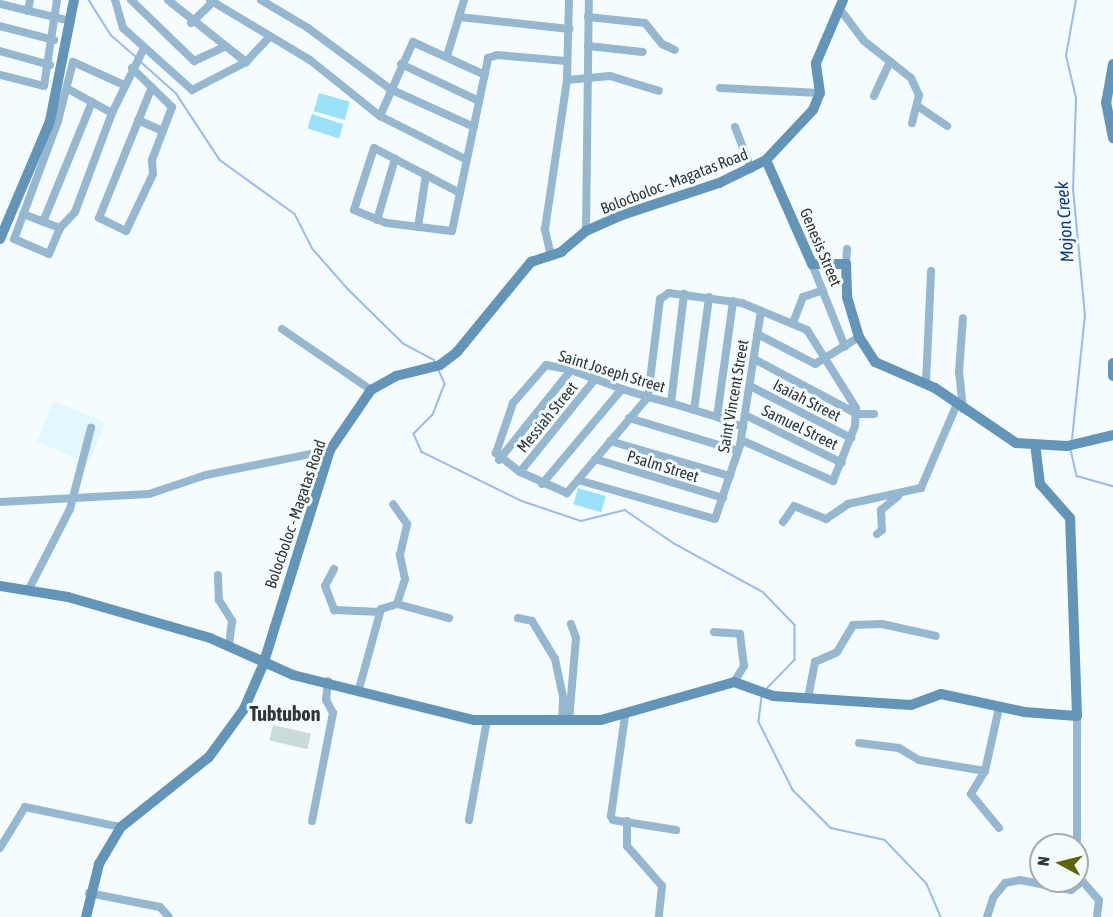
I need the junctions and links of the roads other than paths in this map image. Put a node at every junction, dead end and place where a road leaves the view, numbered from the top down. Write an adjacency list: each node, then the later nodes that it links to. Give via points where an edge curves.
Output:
1 (30, 0): 15 (street)
2 (57, 0): 18 (street)
3 (74, 0): 19 (street)
4 (115, 0): 31 (street, via 119,22)
5 (130, 0): 26 (street, via 194,61)
6 (168, 0): 20 (street)
7 (261, 0): 46 (street, via 309,28)
8 (464, 0): 17 (street)
9 (569, 0): 22 (street)
10 (589, 0): 16 (street)
11 (212, 1): 20 (street); 23 (street)
12 (0, 4): 13 (street)
13 (15, 4): 15 (street)
14 (841, 4): 33 (street, via 864,41); 48 (street, via 816,63)
15 (28, 11): 18 (street)
16 (588, 16): 25 (street); 27 (street, via 645,23 662,45)
17 (459, 17): 22 (street); 30 (street)
18 (56, 18): 19 (street); 24 (street)
19 (71, 21): 75 (street, via 50,121)
20 (191, 23): 26 (street)
21 (0, 26): 24 (street)
22 (569, 29): 32 (street)
23 (270, 36): 34 (street); 55 (street, via 310,60)
24 (54, 40): 35 (street)
25 (588, 46): 29 (street); 40 (street)
26 (224, 47): 34 (street)
27 (675, 50)
28 (0, 51): 35 (street)
29 (643, 52)
30 (447, 56): 36 (street, via 415,41); 39 (street)
31 (138, 58): 34 (street, via 192,90); 42 (street); 43 (street)
32 (566, 61): 39 (street, via 493,55); 41 (street)
33 (890, 61): 50 (street); 53 (street, via 911,78)
34 (246, 62)
35 (50, 64): 38 (street, via 44,86)
36 (401, 64): 46 (street); 51 (street)
37 (1112, 69): 49 (street)
38 (0, 75)
39 (485, 75): 51 (street)
40 (590, 78): 41 (street); 47 (street, via 621,78); 74 (street)
41 (567, 80): 77 (street, via 545,229)
42 (124, 85): 45 (street, via 73,62); 54 (street)
43 (152, 87): 56 (street); 61 (street, via 172,107)
44 (720, 88): 48 (street)
45 (68, 89): 52 (street); 69 (street)
46 (390, 89): 55 (street); 59 (street)
47 (659, 91)
48 (820, 93): 65 (street, Bolocboloc - Magatas Road, via 813,110 791,138)
49 (1110, 94): 62 (street)
50 (874, 96)
51 (479, 101): 59 (street)
52 (92, 102): 54 (street); 71 (street)
53 (919, 107): 57 (street); 58 (street)
54 (112, 113): 73 (street, via 75,212)
55 (380, 116): 64 (street)
56 (138, 120): 61 (street); 61 (street, via 99,218 126,231 153,174 152,160)
57 (912, 123)
58 (947, 126)
59 (474, 127): 64 (street)
60 (735, 127): 66 (street)
61 (163, 131)
62 (1113, 138)
63 (395, 159): 67 (street); 70 (street); 70 (street, via 374,148 354,210)
64 (467, 160): 68 (street)
65 (766, 160): 66 (street, Bolocboloc - Magatas Road); 78 (street, Genesis Street)
66 (751, 169): 74 (street, Bolocboloc - Magatas Road)
67 (426, 175): 68 (street); 72 (street)
68 (460, 193): 72 (street, via 452,231)
69 (23, 214): 71 (street); 73 (street, via 14,239 49,254)
70 (377, 220): 72 (street)
71 (44, 222): 73 (street)
72 (418, 227)
73 (60, 228)
74 (586, 231): 77 (street, Bolocboloc - Magatas Road)
75 (0, 239)
76 (847, 249): 79 (street)
77 (550, 256): 101 (street, Bolocboloc - Magatas Road, via 526,267 457,352 437,366 396,376)
78 (812, 264): 79 (street); 81 (street, Genesis Street)
79 (846, 264): 90 (street, via 847,297)
80 (931, 270): 98 (street)
81 (823, 290): 87 (street, via 803,297); 91 (street, Genesis Street)
82 (684, 294): 83 (street); 102 (street, via 666,293 660,299); 103 (street)
83 (709, 297): 84 (street); 105 (street)
84 (733, 301): 85 (street); 109 (street)
85 (761, 311): 87 (street); 89 (street, Saint Vincent Street)
86 (963, 318): 104 (street)
87 (793, 323): 93 (street, via 809,332)
88 (282, 329): 101 (street)
89 (757, 334): 92 (street, Saint Vincent Street); 93 (street, via 812,363)
90 (859, 337): 91 (street); 98 (street, via 879,365)
91 (845, 347): 93 (street)
92 (754, 359): 99 (street, Saint Vincent Street); 106 (street)
93 (824, 363): 106 (street)
94 (1113, 363): 96 (street)
95 (571, 370): 97 (street, Saint Joseph Street); 121 (street); 121 (street, Saint Joseph Street, via 542,367 524,388 500,433 496,453)
96 (1113, 376)
97 (595, 379): 100 (street, Saint Joseph Street); 123 (street, Messiah Street)
98 (926, 383): 104 (street)
99 (750, 386): 108 (street, Saint Vincent Street); 114 (street, Isaiah Street)
100 (622, 389): 102 (street, Saint Joseph Street); 126 (street)
101 (371, 390): 118 (street, Bolocboloc - Magatas Road)
102 (648, 397): 103 (street, Saint Joseph Street); 110 (street)
103 (671, 404): 105 (street, Saint Joseph Street)
104 (960, 407): 117 (street, via 1005,438); 127 (street, via 927,480 921,488)
105 (694, 410): 109 (street, Saint Joseph Street)
106 (857, 414): 107 (street); 114 (street)
107 (874, 414)
108 (745, 415): 112 (street, Saint Vincent Street); 122 (street, Samuel Street)
109 (717, 417): 112 (street, Saint Joseph Street)
110 (629, 418): 116 (street); 119 (street)
111 (91, 428): 128 (street)
112 (743, 428): 115 (street, Saint Vincent Street)
113 (1113, 435): 117 (street, via 1071,446)
114 (851, 438): 122 (street)
115 (741, 440): 119 (street, Saint Vincent Street); 122 (street, via 825,481 835,479)
116 (610, 441): 120 (street); 124 (street)
117 (1035, 446): 153 (street, via 1040,484 1070,518)
118 (330, 450): 128 (street, via 207,475 149,494); 146 (street, Bolocboloc - Magatas Road)
119 (738, 451): 124 (street, Saint Vincent Street)
120 (595, 459): 125 (street); 129 (street, Psalm Street)
121 (500, 460): 123 (street)
122 (842, 463)
123 (520, 472): 126 (street)
124 (730, 476): 129 (street, Saint Vincent Street)
125 (578, 480): 126 (street, via 564,494); 129 (street, Saint Vincent Street, via 708,520 717,517)
126 (542, 484)
127 (899, 495): 132 (street, via 848,504 826,519 794,506); 133 (street, via 881,510 882,530)
128 (70, 497): 130 (street); 137 (street, via 64,521)
129 (723, 498)
130 (0, 502)
131 (393, 504): 138 (street, via 407,524 400,555 405,579)
132 (783, 522)
133 (877, 534)
134 (334, 569): 139 (street, via 325,586 334,610)
135 (218, 575): 145 (street, via 219,600 232,621)
136 (0, 586): 137 (street)
137 (28, 591): 145 (street, via 68,597)
138 (398, 604): 139 (street, via 382,607); 140 (street)
139 (380, 612): 149 (street)
140 (449, 618)
141 (518, 618): 155 (street, via 532,621 555,659)
142 (571, 624): 155 (street, via 576,638)
143 (714, 632): 148 (street, via 741,634 744,666)
144 (936, 636): 150 (street, via 882,624 854,625 837,652 815,662)
145 (229, 645): 146 (street)
146 (263, 665): 147 (street); 161 (street, Bolocboloc - Magatas Road, via 244,709 208,757)
147 (328, 681): 149 (street); 159 (street, via 326,700 333,713)
148 (734, 682): 150 (street, via 763,693); 152 (street)
149 (359, 689): 154 (street, via 450,715)
150 (808, 698): 151 (street, via 911,705 941,694)
151 (999, 708): 153 (street); 157 (street)
152 (625, 716): 155 (street); 160 (street, via 611,816)
153 (1077, 716): 164 (street)
154 (487, 720): 155 (street); 158 (street)
155 (566, 721)
156 (859, 743): 157 (street, via 898,748 919,760)
157 (985, 771): 162 (street, via 971,794 983,803)
158 (469, 820)
159 (312, 821)
160 (627, 821): 163 (street); 171 (street, via 627,846 662,886)
161 (121, 827): 165 (street, via 25,807); 168 (street, Bolocboloc - Magatas Road)
162 (999, 828)
163 (676, 830)
164 (1077, 833)
165 (0, 848)
166 (1029, 882): 172 (street, via 1005,883 993,898)
167 (1089, 890): 173 (street, via 1099,900)
168 (88, 893): 169 (street, Bolocboloc - Magatas Road); 170 (street, via 160,907)
169 (86, 917)
170 (169, 917)
171 (659, 917)
172 (987, 917)
173 (1097, 917)

